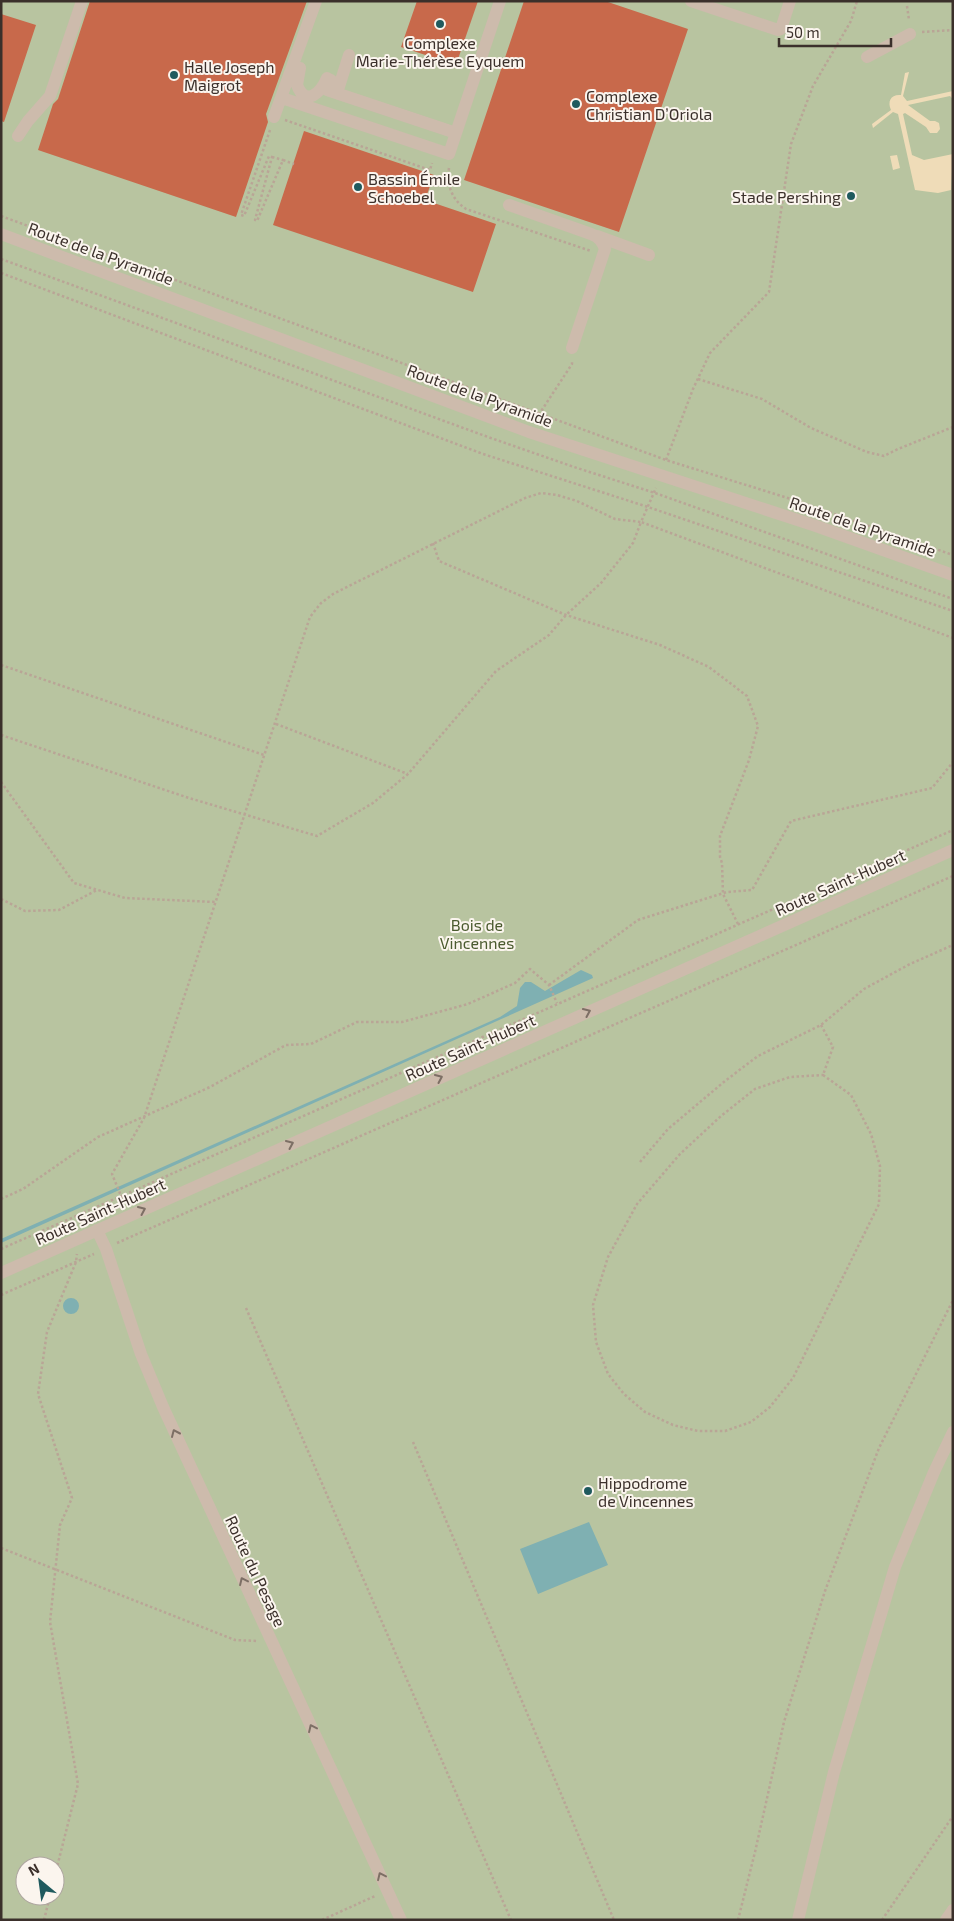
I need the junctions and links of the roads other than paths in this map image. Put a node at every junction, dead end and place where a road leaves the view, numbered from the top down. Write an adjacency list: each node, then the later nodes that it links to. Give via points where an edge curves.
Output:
1 (82, 1): 14 (street, via 50,96)
2 (316, 1): 11 (street)
3 (500, 1): 13 (street)
4 (691, 1): 5 (street, via 778,30)
5 (790, 1)
6 (910, 34): 8 (street)
7 (349, 55): 10 (street)
8 (867, 57)
9 (300, 68): 10 (street, via 297,85 302,93 308,96 317,94 327,78 331,80 327,90)
10 (337, 93): 13 (street)
11 (282, 98): 12 (street); 13 (street, via 449,154)
12 (274, 117)
13 (456, 134)
14 (18, 136)
15 (509, 205): 17 (street)
16 (1, 234): 20 (street, Route de la Pyramide, via 529,432 816,526)
17 (597, 236): 18 (street); 19 (street, via 605,249)
18 (649, 255)
19 (572, 348)
20 (953, 575)
21 (953, 850): 22 (street, Route Saint-Hubert, one-way to 21)
22 (97, 1230): 23 (street, Route Saint-Hubert); 26 (street, Route du Pesage, one-way to 22, via 140,1354)
23 (1, 1273)
24 (953, 1432): 27 (street, via 895,1567 834,1772)
25 (953, 1910): 28 (street)
26 (401, 1920)
27 (798, 1920)
28 (946, 1920)

